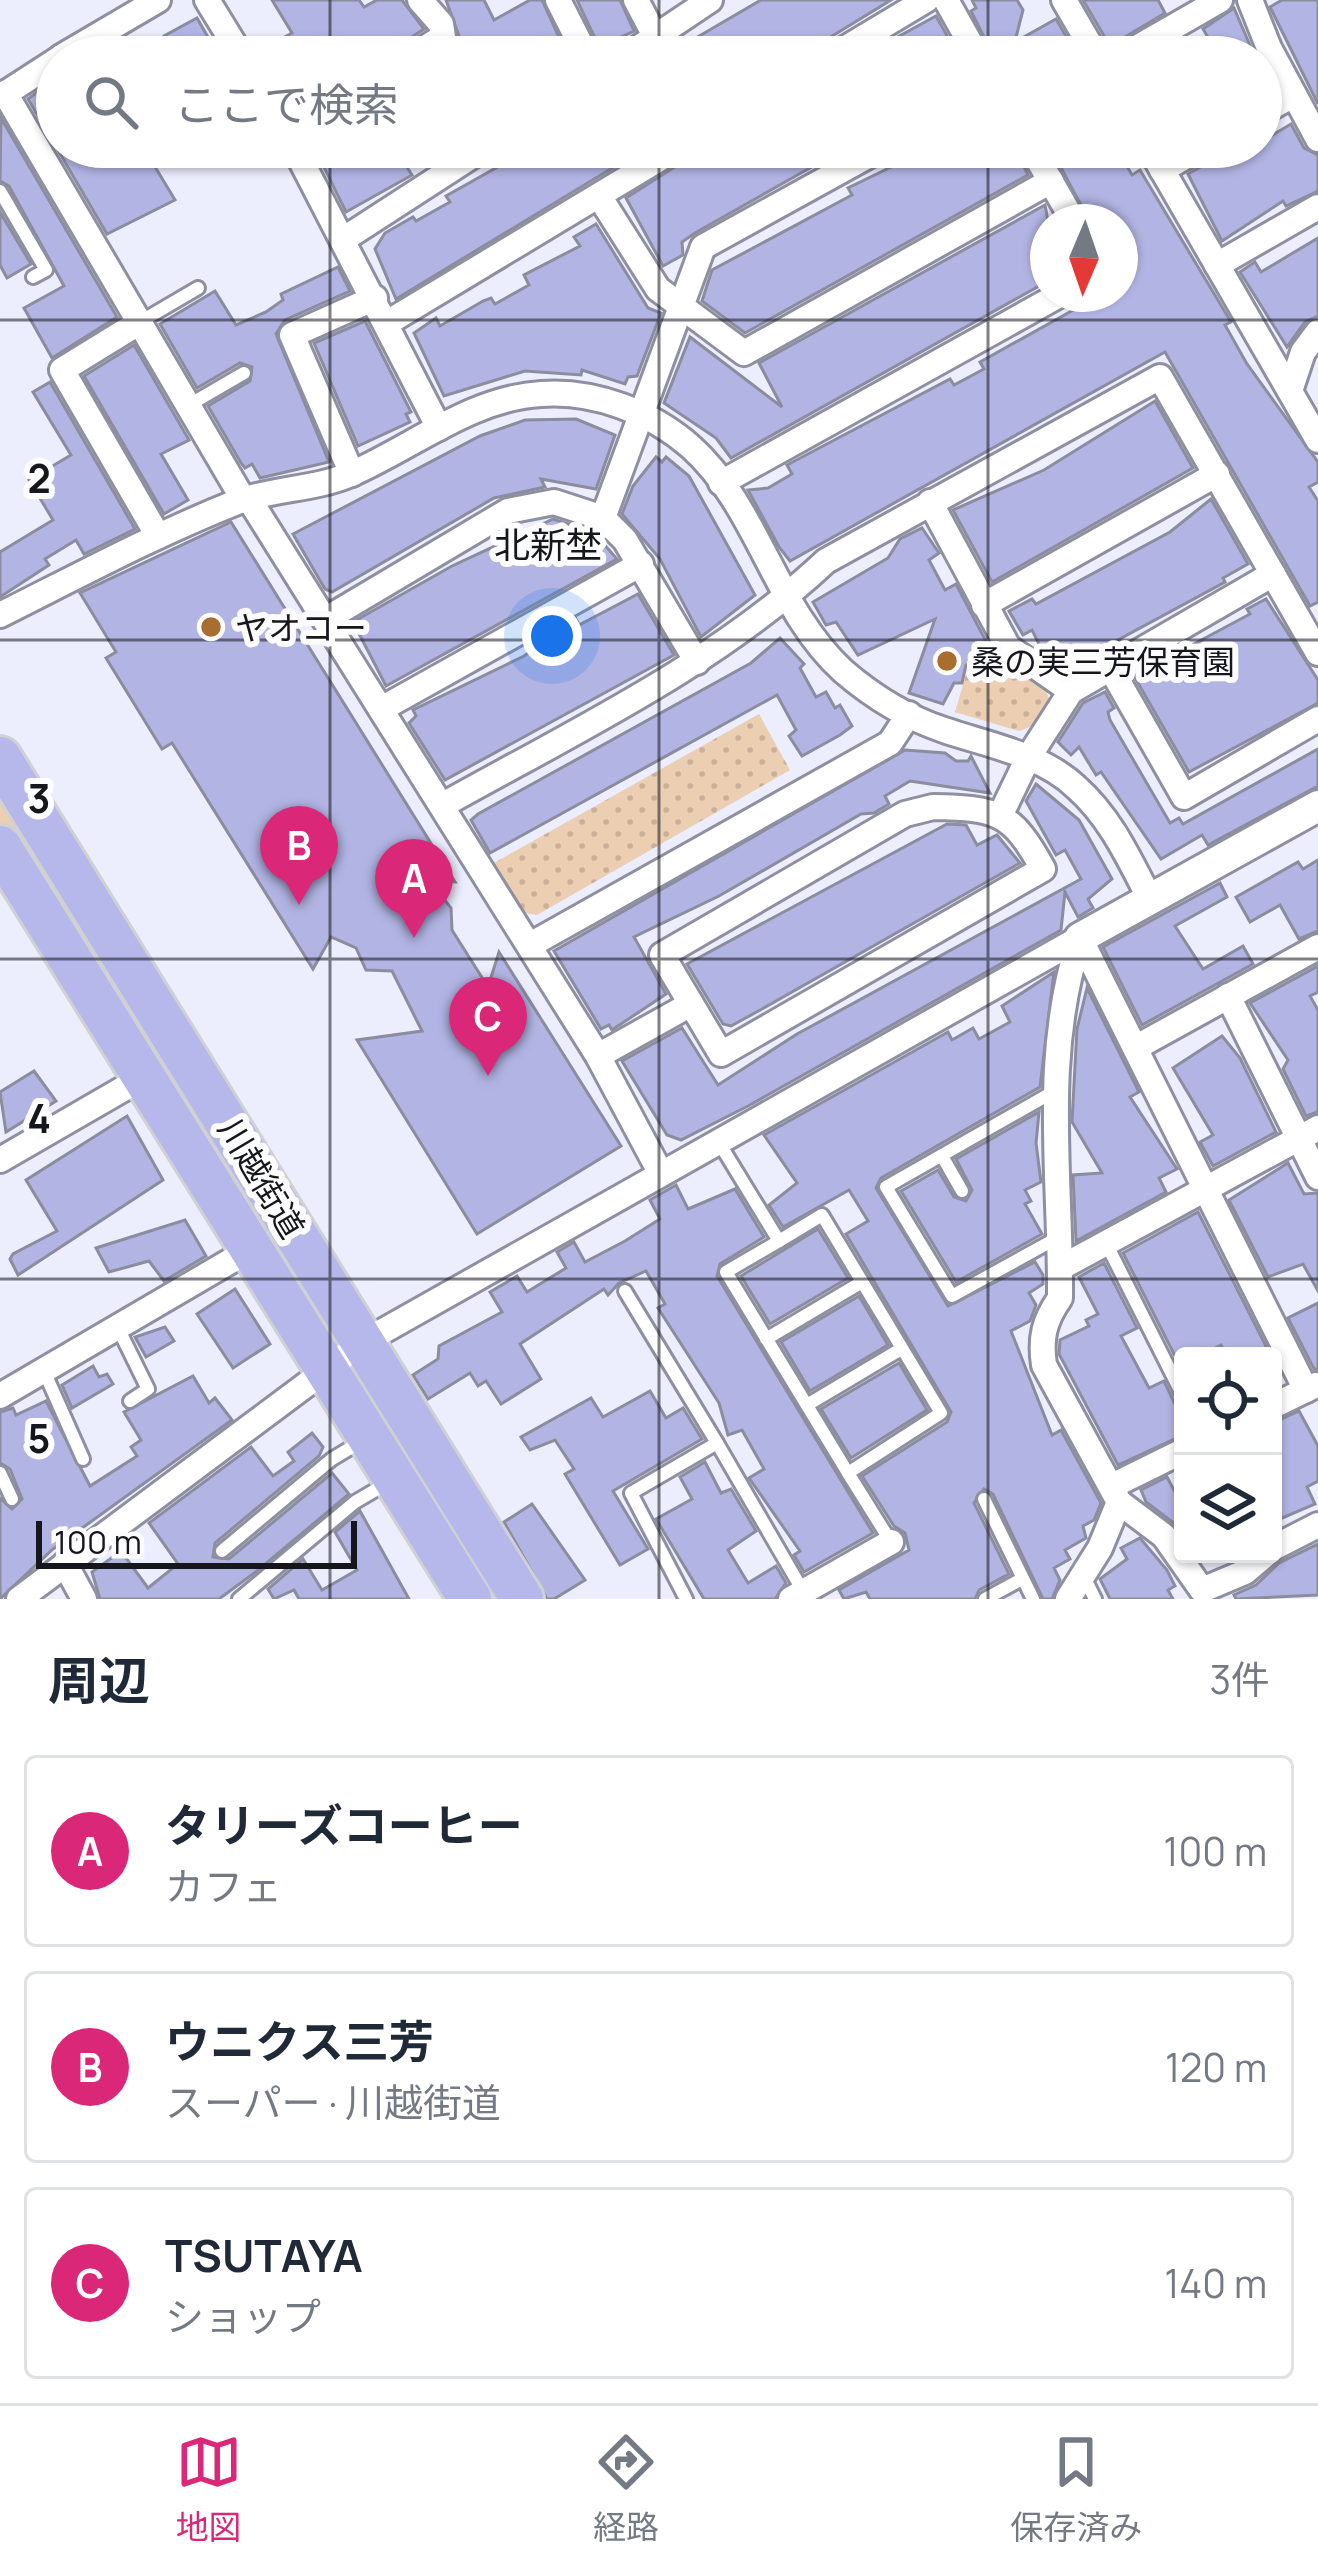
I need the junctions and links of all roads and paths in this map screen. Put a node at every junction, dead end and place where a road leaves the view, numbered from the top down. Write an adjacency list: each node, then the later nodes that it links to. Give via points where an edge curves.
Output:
1 (158, 0): 12 (street)
2 (207, 0): 13 (street)
3 (421, 0): 14 (street)
4 (558, 0): 15 (street)
5 (636, 0): 16 (street)
6 (926, 0): 18 (street)
7 (946, 0): 19 (street)
8 (1064, 0): 20 (street)
9 (1220, 0): 21 (street)
10 (1250, 0): 22 (street)
11 (704, 2): 17 (street)
12 (97, 36)
13 (229, 36)
14 (443, 36)
15 (576, 36)
16 (654, 36)
17 (671, 36)
18 (866, 36)
19 (966, 36)
20 (1085, 36)
21 (1157, 36)
22 (1266, 36)
23 (1282, 71): 26 (street)
24 (36, 73): 25 (street)
25 (2, 95): 29 (street)
26 (1293, 95): 27 (street); 28 (street)
27 (1282, 101)
28 (1318, 139)
29 (36, 151)
30 (46, 168): 50 (street)
31 (306, 168): 43 (street)
32 (454, 168): 43 (street)
33 (645, 168): 40 (street)
34 (846, 168): 48 (street, via 703,247)
35 (1043, 168): 38 (street)
36 (1165, 168): 37 (street)
37 (1162, 170): 44 (street)
38 (1051, 181): 41 (street); 48 (street, via 744,353)
39 (0, 191): 45 (lane, via 46,270)
40 (599, 196): 48 (street, via 643,271); 51 (street)
41 (1064, 204)
42 (1318, 207): 44 (street)
43 (344, 239): 47 (street)
44 (1217, 265): 54 (street)
45 (33, 277)
46 (198, 288): 50 (lane)
47 (375, 298): 51 (street); 59 (street, via 292,334)
48 (680, 308): 56 (street)
49 (1030, 311): 61 (street)
50 (140, 322): 55 (street); 65 (street, via 62,370)
51 (387, 323): 57 (street)
52 (1318, 332): 54 (street)
53 (244, 374): 55 (lane)
54 (1290, 391): 58 (street)
55 (189, 404): 62 (street)
56 (638, 413): 57 (street, via 592,397 542,393 494,402); 61 (street, via 694,450); 64 (street)
57 (440, 428): 59 (street)
58 (1318, 440)
59 (352, 474): 62 (street)
60 (1217, 474): 63 (street, via 1160,376); 67 (street); 69 (street)
61 (721, 483): 68 (street)
62 (246, 499): 65 (street); 71 (street)
63 (930, 502): 68 (street, via 826,561); 69 (street)
64 (603, 518): 66 (street); 71 (street, via 580,506 530,502)
65 (158, 536): 70 (street)
66 (641, 564): 73 (street); 76 (street)
67 (1273, 574): 72 (street); 74 (street)
68 (786, 598): 73 (street); 77 (street, via 842,669)
69 (984, 605): 75 (street, via 1009,646)
70 (0, 615)
71 (328, 618): 76 (street)
72 (1318, 653)
73 (697, 662): 81 (street)
74 (1111, 669): 75 (street); 78 (street, via 1184,797)
75 (1071, 691): 80 (street)
76 (383, 708): 81 (street)
77 (908, 714): 80 (street); 87 (street, via 890,743)
78 (1318, 719)
79 (0, 758): 112 (highway, 川越街道)
80 (1028, 758): 83 (street); 85 (street, via 1072,783 1107,819)
81 (443, 805): 87 (street)
82 (1318, 806): 85 (street)
83 (1001, 814): 90 (street, via 933,807 905,814 662,955); 90 (street, via 1022,830 1043,869 721,1054)
84 (0, 847): 93 (highway, 川越街道)
85 (1150, 899): 86 (street)
86 (1080, 938): 91 (street); 94 (street, via 1061,997); 96 (street)
87 (530, 945): 92 (street)
88 (1318, 946): 89 (street)
89 (1228, 996): 91 (street); 95 (street)
90 (691, 1004): 92 (street)
91 (1135, 1048): 101 (street)
92 (598, 1056): 99 (street)
93 (142, 1078): 98 (street); 106 (highway, 川越街道)
94 (1053, 1092): 97 (lane); 103 (street)
95 (1308, 1133): 100 (street); 101 (street)
96 (718, 1140): 99 (street); 104 (lane)
97 (942, 1156): 102 (lane); 103 (lane, via 886,1187 952,1296)
98 (0, 1160)
99 (660, 1172): 112 (street)
100 (1318, 1177)
101 (1204, 1189): 105 (street); 117 (street)
102 (962, 1191)
103 (1060, 1237): 107 (street)
104 (778, 1241): 108 (lane, via 822,1215); 111 (lane, via 726,1272)
105 (1106, 1243): 107 (street); 116 (lane)
106 (250, 1249): 110 (street); 114 (highway, 川越街道)
107 (1060, 1268): 129 (street, via 1060,1298 1041,1343 1045,1365)
108 (862, 1282): 111 (lane); 113 (lane)
109 (625, 1291): 123 (lane)
110 (118, 1328): 115 (street); 119 (lane, via 148,1390)
111 (766, 1339): 121 (lane)
112 (362, 1342): 114 (street); 146 (highway, 川越街道)
113 (902, 1349): 121 (lane); 127 (lane, via 940,1413)
114 (325, 1366): 122 (highway, 川越街道); 137 (street)
115 (44, 1371): 118 (street); 125 (lane)
116 (1174, 1378)
117 (1312, 1387): 120 (street)
118 (0, 1396)
119 (130, 1401)
120 (1282, 1402)
121 (807, 1406): 127 (lane)
122 (370, 1437): 128 (highway, 川越街道); 135 (lane)
123 (717, 1444): 140 (lane); 147 (lane, via 632,1493)
124 (1177, 1455): 129 (street)
125 (83, 1459)
126 (0, 1473): 130 (lane)
127 (848, 1473): 133 (lane)
128 (396, 1478): 144 (lane, via 355,1502); 145 (highway, 川越街道)
129 (1116, 1493): 138 (street); 141 (street, via 1164,1536 1202,1590)
130 (13, 1499)
131 (984, 1499): 139 (lane)
132 (1318, 1526): 134 (street)
133 (891, 1542): 140 (street)
134 (1282, 1544)
135 (221, 1551)
136 (1256, 1563): 141 (street)
137 (65, 1564): 142 (street); 143 (street)
138 (1083, 1575): 150 (street); 151 (lane)
139 (1022, 1579): 148 (lane); 149 (lane)
140 (814, 1592)
141 (1221, 1592)
142 (19, 1599)
143 (84, 1599)
144 (239, 1599)
145 (470, 1599)
146 (522, 1599)
147 (686, 1599)
148 (985, 1599)
149 (1033, 1599)
150 (1067, 1599)
151 (1095, 1599)

